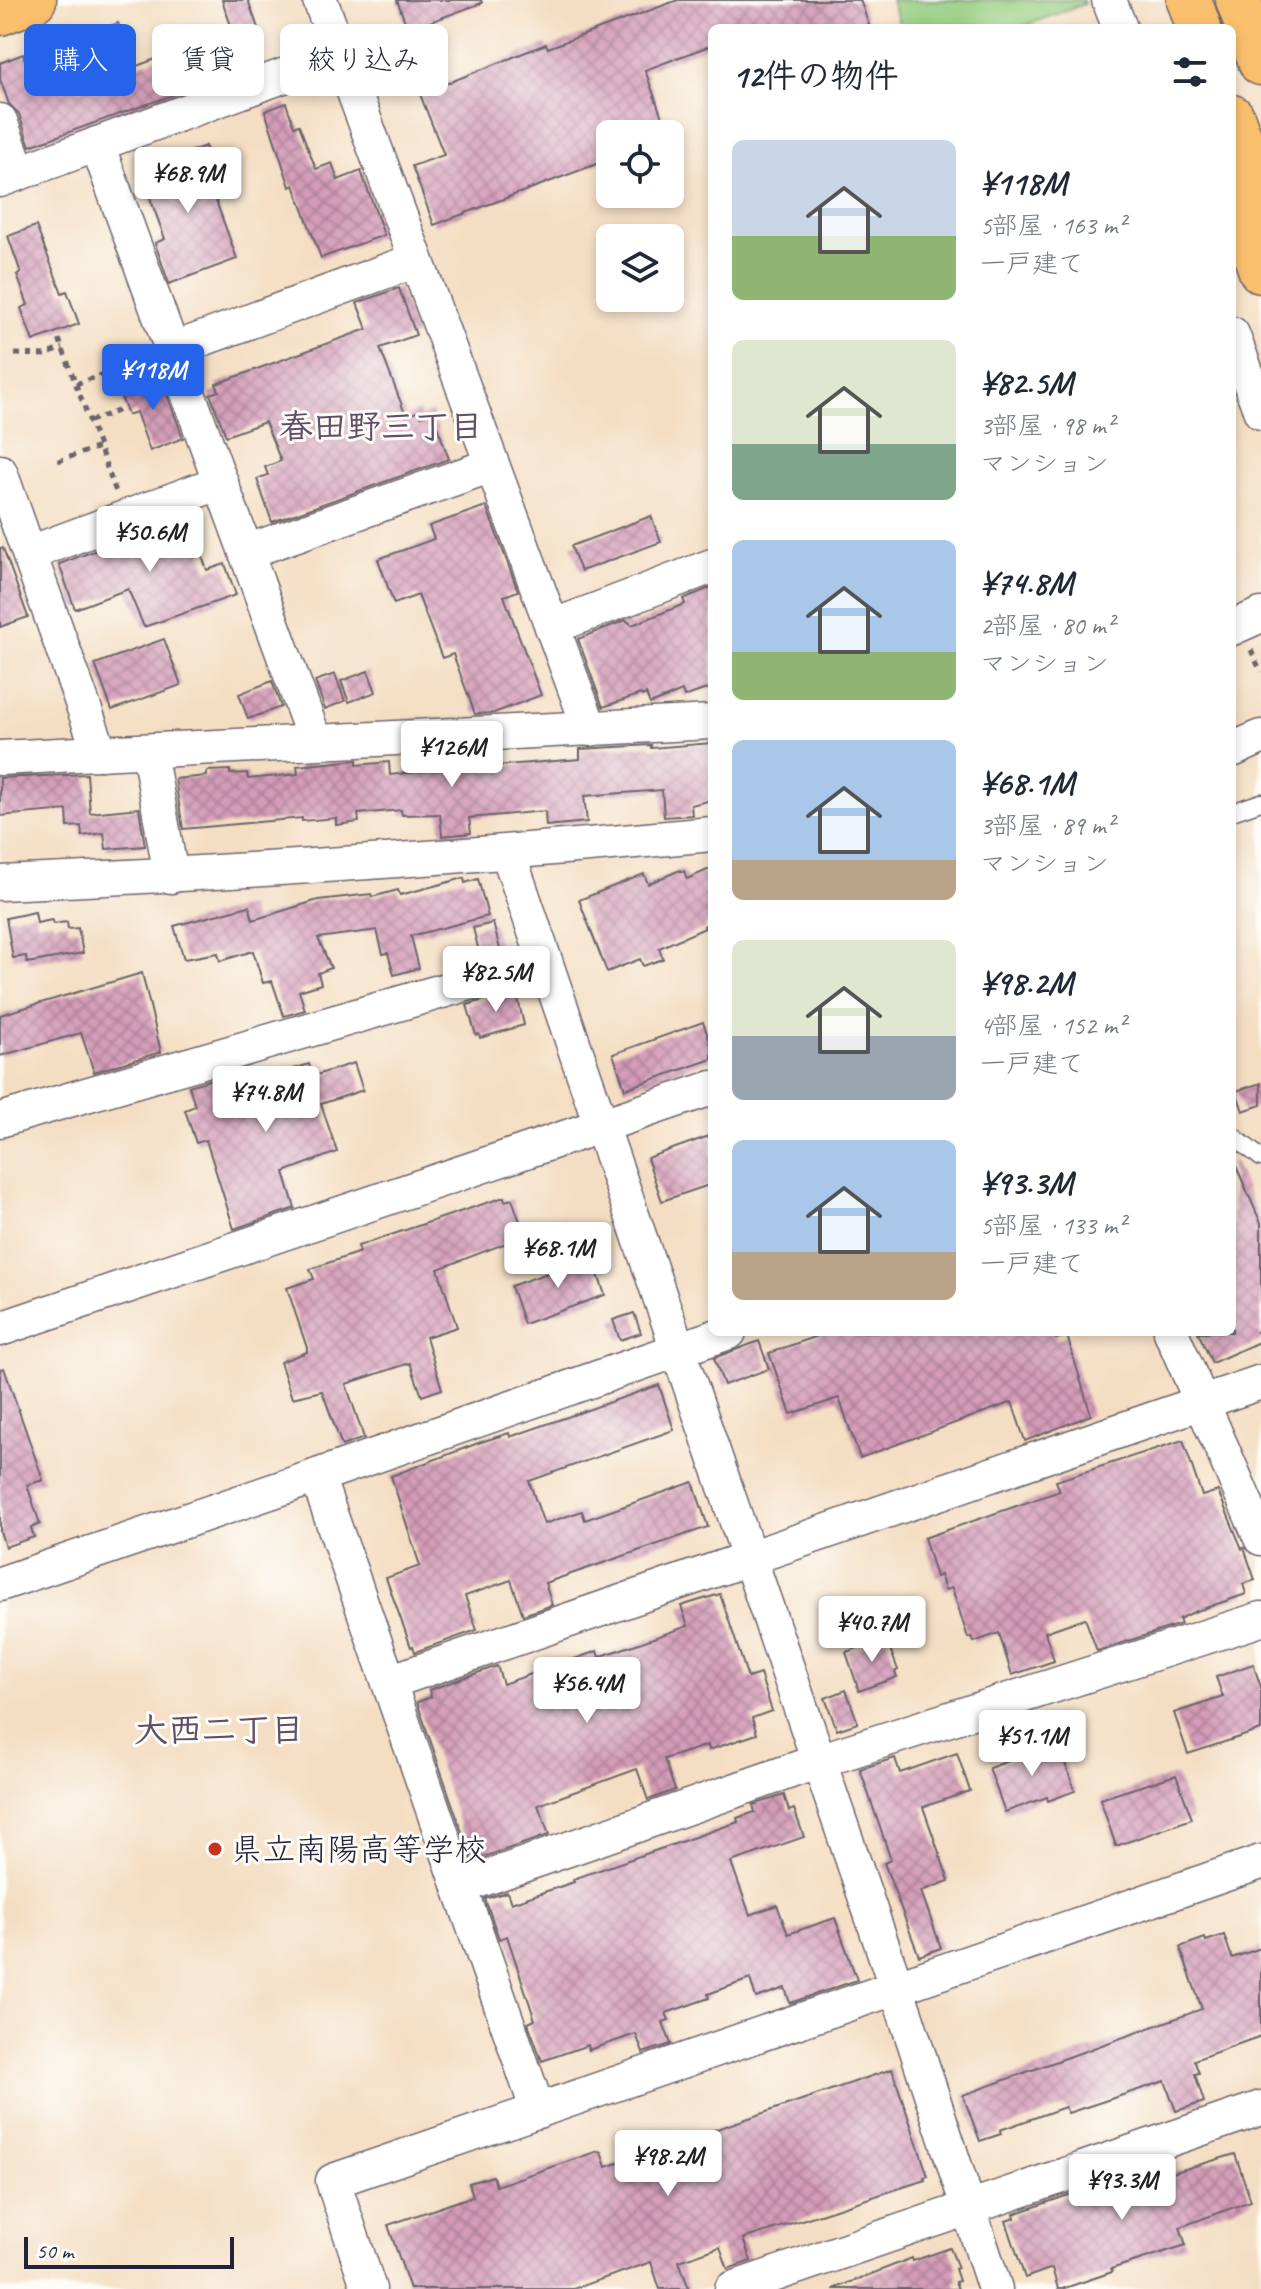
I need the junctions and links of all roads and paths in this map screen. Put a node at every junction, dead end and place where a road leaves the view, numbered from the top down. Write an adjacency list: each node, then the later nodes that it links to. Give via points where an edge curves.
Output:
1 (34, 0): 8 (main road)
2 (320, 0): 9 (street)
3 (1109, 0): 10 (street)
4 (1167, 0): 11 (main road)
5 (1189, 0): 12 (main road)
6 (1199, 0): 13 (main road)
7 (1238, 0): 14 (main road)
8 (0, 13)
9 (329, 24)
10 (1118, 24)
11 (1176, 24)
12 (1198, 24)
13 (1200, 24)
14 (1261, 63)
15 (280, 77): 19 (street)
16 (355, 96): 23 (street)
17 (0, 121): 20 (street)
18 (1236, 143): 22 (main road)
19 (97, 144): 20 (street); 28 (street)
20 (10, 176)
21 (1236, 194): 22 (main road)
22 (1247, 215): 24 (main road)
23 (416, 260): 28 (street); 36 (street)
24 (1261, 271)
25 (59, 339): 27 (path)
26 (1236, 345): 32 (street)
27 (63, 348): 29 (path, via 45,355); 30 (path)
28 (172, 350): 30 (path); 38 (street)
29 (15, 354)
30 (76, 384): 33 (path)
31 (123, 409): 33 (path)
32 (1261, 412)
33 (90, 421): 34 (path)
34 (99, 447): 35 (path); 39 (path)
35 (58, 461)
36 (492, 465): 40 (street); 45 (street)
37 (0, 472): 41 (street)
38 (221, 482): 39 (street); 40 (street)
39 (125, 517): 41 (street)
40 (246, 552): 49 (street)
41 (30, 553): 52 (street)
42 (708, 568): 45 (street)
43 (1261, 615): 44 (street)
44 (1236, 626)
45 (552, 627): 47 (street)
46 (708, 722): 47 (street)
47 (590, 729): 49 (street)
48 (1261, 737): 50 (street)
49 (315, 741): 51 (street)
50 (1236, 748)
51 (149, 751): 52 (street); 58 (street)
52 (100, 753): 53 (street)
53 (0, 758)
54 (1261, 802): 55 (lane)
55 (1236, 811)
56 (708, 834): 57 (street)
57 (508, 853): 58 (street); 60 (street)
58 (171, 876): 59 (street)
59 (0, 883)
60 (545, 961): 62 (street); 63 (street)
61 (708, 1089): 63 (street)
62 (0, 1120)
63 (601, 1124): 66 (street); 69 (street)
64 (1236, 1138): 65 (lane)
65 (1261, 1158)
66 (0, 1329)
67 (718, 1336): 69 (street)
68 (1173, 1336): 71 (street)
69 (678, 1350): 72 (street); 74 (street)
70 (1261, 1382): 71 (street)
71 (1201, 1403): 73 (street); 74 (street)
72 (317, 1476): 75 (street); 77 (street)
73 (1261, 1538)
74 (749, 1558): 77 (street); 78 (street)
75 (0, 1584)
76 (1261, 1619): 78 (street)
77 (389, 1682): 80 (street)
78 (819, 1761): 80 (street); 81 (street)
79 (1261, 1862): 81 (street)
80 (460, 1887): 83 (street)
81 (897, 1989): 83 (street); 84 (street)
82 (1261, 2108): 84 (street)
83 (538, 2111): 85 (street, via 333,2181)
84 (968, 2208): 86 (street); 87 (street)
85 (369, 2289)
86 (732, 2289)
87 (995, 2289)

